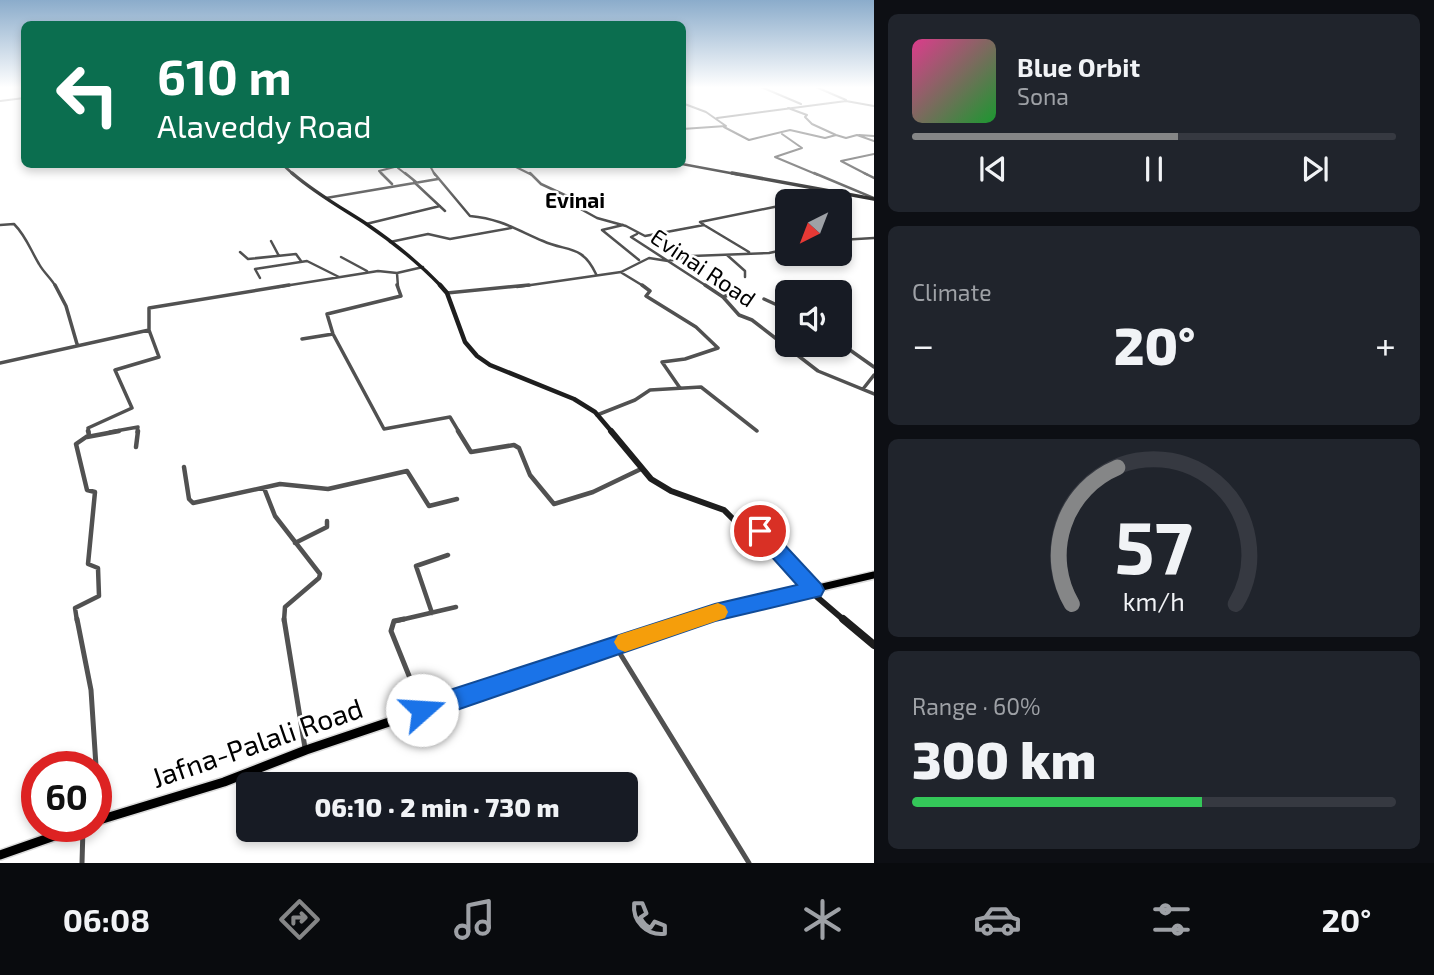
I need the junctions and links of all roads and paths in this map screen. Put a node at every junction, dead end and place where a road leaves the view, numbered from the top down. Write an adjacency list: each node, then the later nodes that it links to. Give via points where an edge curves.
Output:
1 (718, 127): 4 (street)
2 (724, 127): 5 (street, via 749,140)
3 (819, 127): 6 (street)
4 (686, 129)
5 (782, 134): 6 (street, via 790,130 825,138); 22 (street, via 802,148 775,157)
6 (836, 135): 7 (street)
7 (857, 135): 8 (street); 9 (street)
8 (874, 136)
9 (874, 141)
10 (874, 154): 18 (street, via 841,161)
11 (686, 165): 22 (main road)
12 (286, 168): 21 (street)
13 (392, 168): 20 (street, via 379,172)
14 (398, 168): 19 (street)
15 (432, 168): 17 (street)
16 (520, 168): 28 (street, via 597,218)
17 (438, 178): 19 (street); 30 (street, via 470,216)
18 (874, 178)
19 (415, 182): 20 (street); 23 (street)
20 (393, 185): 21 (street)
21 (325, 198): 27 (street)
22 (874, 198)
23 (440, 206): 25 (street); 27 (street)
24 (775, 207): 29 (street, via 700,222)
25 (445, 211)
26 (0, 225): 61 (street, via 14,224 25,235 66,306)
27 (366, 225): 35 (street)
28 (625, 225): 31 (street); 43 (street, via 602,230)
29 (704, 225): 31 (street, via 650,236); 38 (street)
30 (516, 227): 35 (street, via 450,239 428,234); 49 (street, via 545,242 573,249 590,261)
31 (639, 233): 44 (street, Evinai Road, via 631,237)
32 (874, 238): 33 (street)
33 (852, 239)
34 (271, 241): 40 (street)
35 (390, 242): 45 (street)
36 (775, 250): 38 (street)
37 (240, 252): 40 (street, via 248,259)
38 (748, 252): 39 (street)
39 (727, 255): 44 (street); 51 (street, via 745,271)
40 (279, 256): 42 (street, via 296,254)
41 (341, 257): 46 (street)
42 (302, 261): 50 (street); 52 (street, via 256,269)
43 (640, 261): 44 (street); 47 (street)
44 (668, 261): 55 (street, Evinai Road)
45 (423, 267): 48 (street); 54 (street)
46 (368, 272): 48 (street); 50 (street)
47 (621, 272): 49 (street); 66 (street, via 648,289 648,298 696,327 718,348 662,362)
48 (397, 273): 59 (street, via 401,296 328,313)
49 (596, 274): 54 (street)
50 (339, 277): 58 (street, via 149,307)
51 (745, 277)
52 (260, 278)
53 (741, 290): 55 (street)
54 (447, 293): 69 (street, via 465,342 477,356 574,399)
55 (723, 297): 67 (street, Evinai Road, via 739,315 818,371)
56 (764, 299): 57 (street)
57 (775, 304)
58 (149, 330): 61 (street); 71 (street, via 159,357 114,370 132,408 88,428)
59 (333, 334): 60 (street); 74 (street, via 384,429 450,417 471,452 514,445 554,504)
60 (302, 339)
61 (77, 344): 63 (street)
62 (852, 351): 64 (street)
63 (0, 363)
64 (874, 367)
65 (874, 375): 67 (street)
66 (680, 388): 69 (street, via 650,390); 70 (street, via 701,387)
67 (863, 389): 68 (street, Evinai Road)
68 (874, 394)
69 (597, 415): 74 (street)
70 (757, 430)
71 (85, 438): 72 (street, via 138,427); 88 (street, via 76,444 87,490 95,492 88,564 98,568 99,596 75,608 91,690)
72 (136, 447)
73 (184, 467): 75 (street, via 192,503)
74 (642, 469): 81 (street, via 671,491 702,500 724,510 737,523 760,531)
75 (264, 488): 76 (street, via 287,483 328,489 407,471 429,506); 78 (street, via 271,512)
76 (457, 499)
77 (327, 521): 78 (street, via 327,527)
78 (295, 543): 87 (street, via 320,574 283,614)
79 (448, 555): 83 (street, via 416,566)
80 (874, 575): 81 (main road, Jafna-Palali Road)
81 (814, 590): 84 (main road, Jafna-Palali Road, via 715,612); 85 (street)
82 (456, 607): 83 (street)
83 (432, 613): 86 (street, via 391,625)
84 (615, 645): 86 (main road, Jafna-Palali Road); 94 (street)
85 (874, 645)
86 (422, 710): 87 (main road, Jafna-Palali Road)
87 (306, 750): 89 (main road, Jafna-Palali Road, via 224,782)
88 (95, 751)
89 (112, 816)
90 (37, 842): 92 (main road)
91 (83, 842): 93 (street)
92 (0, 855)
93 (82, 863)
94 (749, 863)

